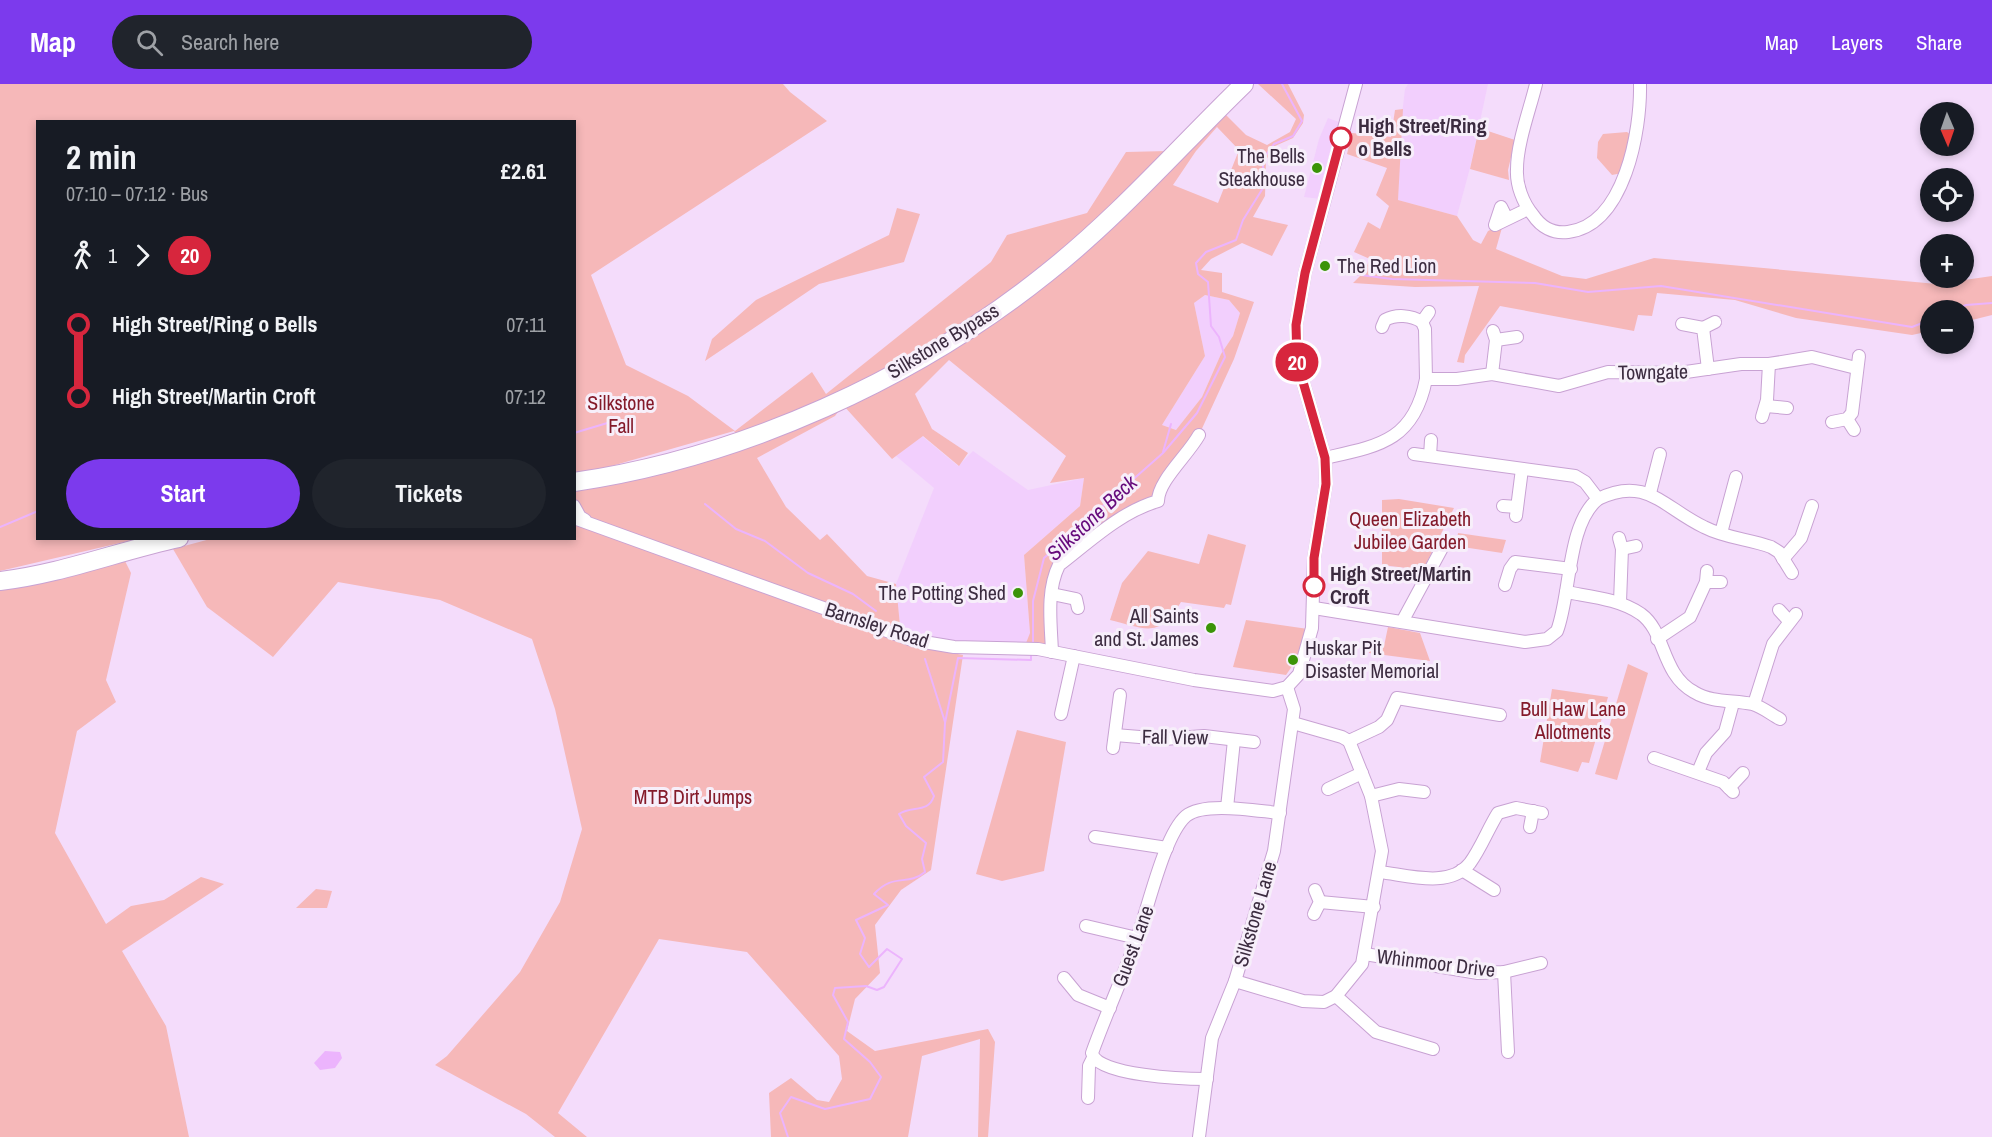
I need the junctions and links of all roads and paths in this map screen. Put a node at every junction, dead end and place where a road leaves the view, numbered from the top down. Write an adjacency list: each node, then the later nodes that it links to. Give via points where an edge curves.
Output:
1 (1244, 84): 26 (highway, Silkstone Bypass, via 1113,215 1048,272 942,346 852,395 793,421 720,447)
2 (1356, 84): 23 (street, via 1305,273 1296,325 1297,361)
3 (1536, 84): 5 (street, via 1516,168)
4 (1640, 84): 5 (street, via 1639,120 1631,158 1609,204 1580,231 1563,233 1550,231)
5 (1528, 209): 6 (street)
6 (1507, 219)
7 (1382, 320): 15 (street, via 1426,317)
8 (1715, 322): 10 (street)
9 (1682, 324): 10 (street)
10 (1702, 328): 13 (street, Towngate)
11 (1517, 337): 14 (street, via 1494,335)
12 (1769, 364): 13 (street, Towngate); 16 (street, via 1764,411); 17 (street, Towngate, via 1812,357 1858,362 1850,425)
13 (1708, 369): 14 (street, Towngate, via 1679,373 1608,372 1559,386)
14 (1492, 374): 15 (street, Towngate)
15 (1426, 379): 23 (street, via 1418,410 1398,434 1377,446)
16 (1787, 408)
17 (1832, 422)
18 (1199, 435): 43 (street, via 1158,490 1161,504 1143,506 1059,565)
19 (1431, 440): 22 (street)
20 (1414, 454): 22 (street)
21 (1660, 454): 27 (street, via 1650,470)
22 (1430, 456): 24 (street)
23 (1325, 458): 46 (street, via 1326,484 1314,558)
24 (1522, 469): 28 (street, via 1575,476 1586,482); 29 (street, via 1517,511)
25 (1736, 477): 32 (street, via 1727,493)
26 (576, 482)
27 (1650, 493): 28 (street, via 1613,491); 32 (street, via 1704,527)
28 (1598, 499): 37 (street, via 1588,509 1578,532)
29 (1503, 506)
30 (1812, 506): 36 (street, via 1802,521 1801,538)
31 (580, 519): 50 (street, Barnsley Road, via 912,640 954,647)
32 (1721, 533): 36 (street, via 1772,547)
33 (169, 540): 39 (highway)
34 (1636, 546): 45 (street, via 1620,543)
35 (1441, 556): 48 (street)
36 (1783, 559): 38 (street)
37 (1571, 569): 41 (street, via 1515,561); 42 (street)
38 (1792, 573)
39 (0, 581)
40 (1721, 582): 49 (street, via 1707,576 1690,617)
41 (1505, 585)
42 (1566, 592): 45 (street); 48 (street, via 1557,631 1538,642)
43 (1052, 594): 44 (street); 50 (street)
44 (1077, 600)
45 (1620, 602): 49 (street, via 1642,614)
46 (1314, 608): 48 (street); 52 (street, via 1299,674)
47 (1779, 610): 55 (street, via 1792,617 1767,658)
48 (1401, 622)
49 (1658, 639): 54 (street, via 1681,683 1695,693)
50 (1053, 652): 51 (street, Barnsley Road)
51 (1074, 656): 52 (street, Barnsley Road, via 1194,680 1273,691); 56 (street)
52 (1287, 687): 59 (street, Silkstone Lane, via 1294,709)
53 (1120, 695): 60 (street, Fall View)
54 (1733, 703): 55 (street); 66 (street, via 1725,732 1706,753)
55 (1754, 704): 58 (street)
56 (1061, 714)
57 (1500, 715): 62 (street, via 1403,697 1393,702 1387,720)
58 (1780, 719)
59 (1293, 723): 62 (street); 73 (street, Silkstone Lane)
60 (1115, 735): 61 (street, Fall View); 64 (street, Fall View)
61 (1234, 740): 63 (street, Fall View); 72 (street, Fall View)
62 (1349, 741): 67 (street)
63 (1254, 742)
64 (1113, 748)
65 (1654, 758): 66 (street, via 1667,769)
66 (1698, 772): 68 (street, via 1723,782 1731,790)
67 (1362, 773): 69 (street); 71 (street)
68 (1743, 773)
69 (1328, 789)
70 (1416, 794): 71 (street, via 1393,789)
71 (1371, 796): 78 (street, via 1382,851)
72 (1227, 808): 73 (street, Guest Lane); 76 (street, Guest Lane, via 1202,809 1187,815 1174,830)
73 (1280, 813): 87 (street, Silkstone Lane, via 1274,851)
74 (1530, 827): 77 (street, via 1538,812 1516,808 1498,813 1470,863)
75 (1102, 842): 76 (street)
76 (1167, 848): 83 (street, Guest Lane)
77 (1462, 870): 78 (street, via 1439,879); 79 (street)
78 (1380, 872): 80 (street)
79 (1494, 890)
80 (1374, 907): 81 (street, via 1317,896); 84 (street)
81 (1314, 914)
82 (1092, 931): 83 (street)
83 (1137, 938): 90 (street, Guest Lane)
84 (1365, 954): 86 (street, Whinmoor Drive, via 1478,973); 89 (street, via 1356,973)
85 (1541, 963): 86 (street, Whinmoor Drive)
86 (1504, 972): 92 (street)
87 (1235, 981): 89 (street, via 1314,1003); 94 (street, Silkstone Lane, via 1215,1029)
88 (1067, 986): 90 (street, via 1078,995)
89 (1336, 996): 91 (street, via 1376,1032)
90 (1110, 1008): 93 (street, Guest Lane)
91 (1428, 1044)
92 (1504, 1046)
93 (1093, 1058): 94 (street, via 1143,1076); 95 (street, Guest Lane, via 1089,1066)
94 (1207, 1079): 96 (street, Silkstone Lane)
95 (1092, 1094)
96 (1199, 1137)

